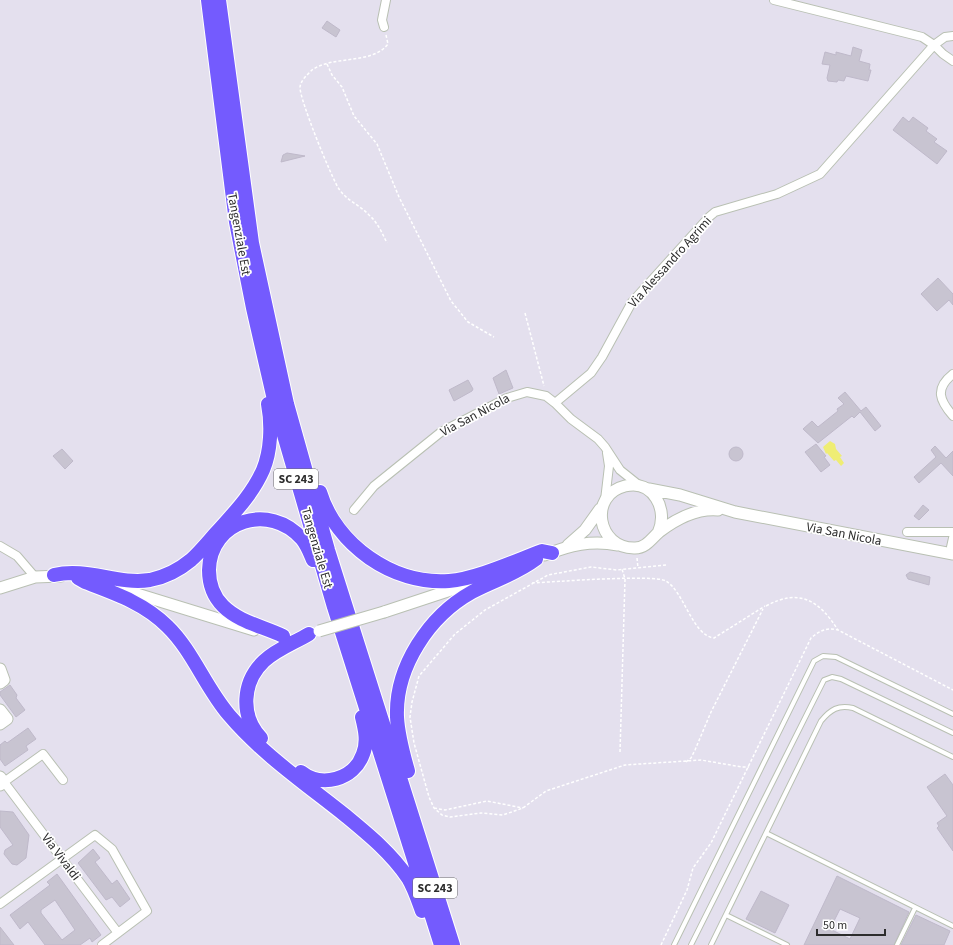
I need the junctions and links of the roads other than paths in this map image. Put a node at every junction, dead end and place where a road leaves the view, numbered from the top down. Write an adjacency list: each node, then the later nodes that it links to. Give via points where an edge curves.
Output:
1 (208, 0): 9 (highway, Tangenziale Est / SC 243, via 236,222)
2 (219, 0): 12 (highway, Tangenziale Est / SC 243, via 252,243)
3 (385, 0): 5 (street, via 382,20)
4 (774, 0): 7 (street, via 922,37)
5 (384, 27)
6 (953, 36): 7 (street)
7 (934, 45): 8 (street); 11 (street, Via Alessandro Agrimi, via 820,174 777,194 715,212 709,217 632,302 591,373)
8 (953, 61)
9 (259, 337): 29 (highway, via 258,348 270,416 268,449 258,480 236,511 191,560 160,578 122,580 79,572); 33 (highway, Tangenziale Est / SC 243, via 275,404)
10 (953, 374): 13 (street, via 943,385 940,396)
11 (556, 403): 14 (street, Via San Nicola); 17 (street, Via San Nicola, via 546,396 519,393 468,416 441,432 374,486)
12 (287, 404): 25 (highway, via 302,432 328,512 347,540 378,563 415,577 450,581 542,551); 46 (highway, Tangenziale Est / SC 243, via 328,550)
13 (953, 416)
14 (605, 447): 15 (street, Via San Nicola, via 620,470); 16 (street, via 609,466)
15 (644, 488): 16 (street, Via San Nicola, via 627,485 620,487 612,492); 18 (street, Via San Nicola, via 680,495); 21 (street, Via San Nicola, via 661,506 663,516)
16 (603, 504): 23 (street, via 600,520 602,528); 25 (street, Via San Nicola, via 585,530)
17 (354, 510)
18 (735, 512): 21 (street, Via San Nicola, via 694,512 678,519); 27 (street, Via San Nicola)
19 (907, 532): 20 (street)
20 (953, 532)
21 (658, 533): 23 (street, Via San Nicola, via 651,541 637,548)
22 (953, 538): 26 (street)
23 (618, 545): 25 (street, Via San Nicola, via 588,542)
24 (0, 546): 30 (street, via 17,556)
25 (558, 550): 28 (street)
26 (953, 550)
27 (953, 554)
28 (536, 559): 34 (street, bridge, via 429,599); 46 (highway, via 521,570 472,592 446,611 422,638 406,668 398,702 398,728 418,815)
29 (54, 575): 30 (street); 31 (street)
30 (35, 577): 32 (street)
31 (78, 578): 35 (street); 55 (highway, via 134,602 167,626 187,650 214,694 237,724 263,749 390,854 409,880)
32 (0, 588)
33 (334, 608): 35 (highway, via 328,600 310,553 302,539 290,529 277,522 262,519 247,520 232,526 213,548 209,562 209,578 213,593 234,615); 36 (highway, Tangenziale Est / SC 243)
34 (314, 633): 35 (street); 36 (highway, via 263,662 250,681 246,706 253,730 303,774 314,780 339,778 350,772 363,755 366,743 365,729 349,665)
35 (282, 636)
36 (349, 651): 56 (highway, Tangenziale Est / SC 243)
37 (0, 669): 38 (street, via 4,680)
38 (0, 683)
39 (0, 710): 41 (street, via 7,719)
40 (953, 714): 58 (lane, via 836,657 823,656 814,661)
41 (0, 724)
42 (953, 733): 59 (lane, via 842,679 832,677 824,680)
43 (953, 757): 47 (lane, via 853,708 841,706 829,711 821,721)
44 (63, 780): 45 (street, via 43,754)
45 (1, 782): 48 (street, Via Vivaldi)
46 (418, 832): 57 (highway, Tangenziale Est / SC 243)
47 (766, 834): 50 (lane); 51 (lane)
48 (62, 858): 49 (street); 53 (street, Via Vivaldi); 53 (street, via 95,835 112,848 147,911)
49 (0, 904)
50 (915, 908): 52 (lane); 62 (lane)
51 (726, 915): 60 (lane); 61 (lane)
52 (953, 926)
53 (118, 933): 54 (street)
54 (102, 945)
55 (434, 945)
56 (442, 945)
57 (453, 945)
58 (674, 945)
59 (691, 945)
60 (711, 945)
61 (787, 945)
62 (897, 945)

